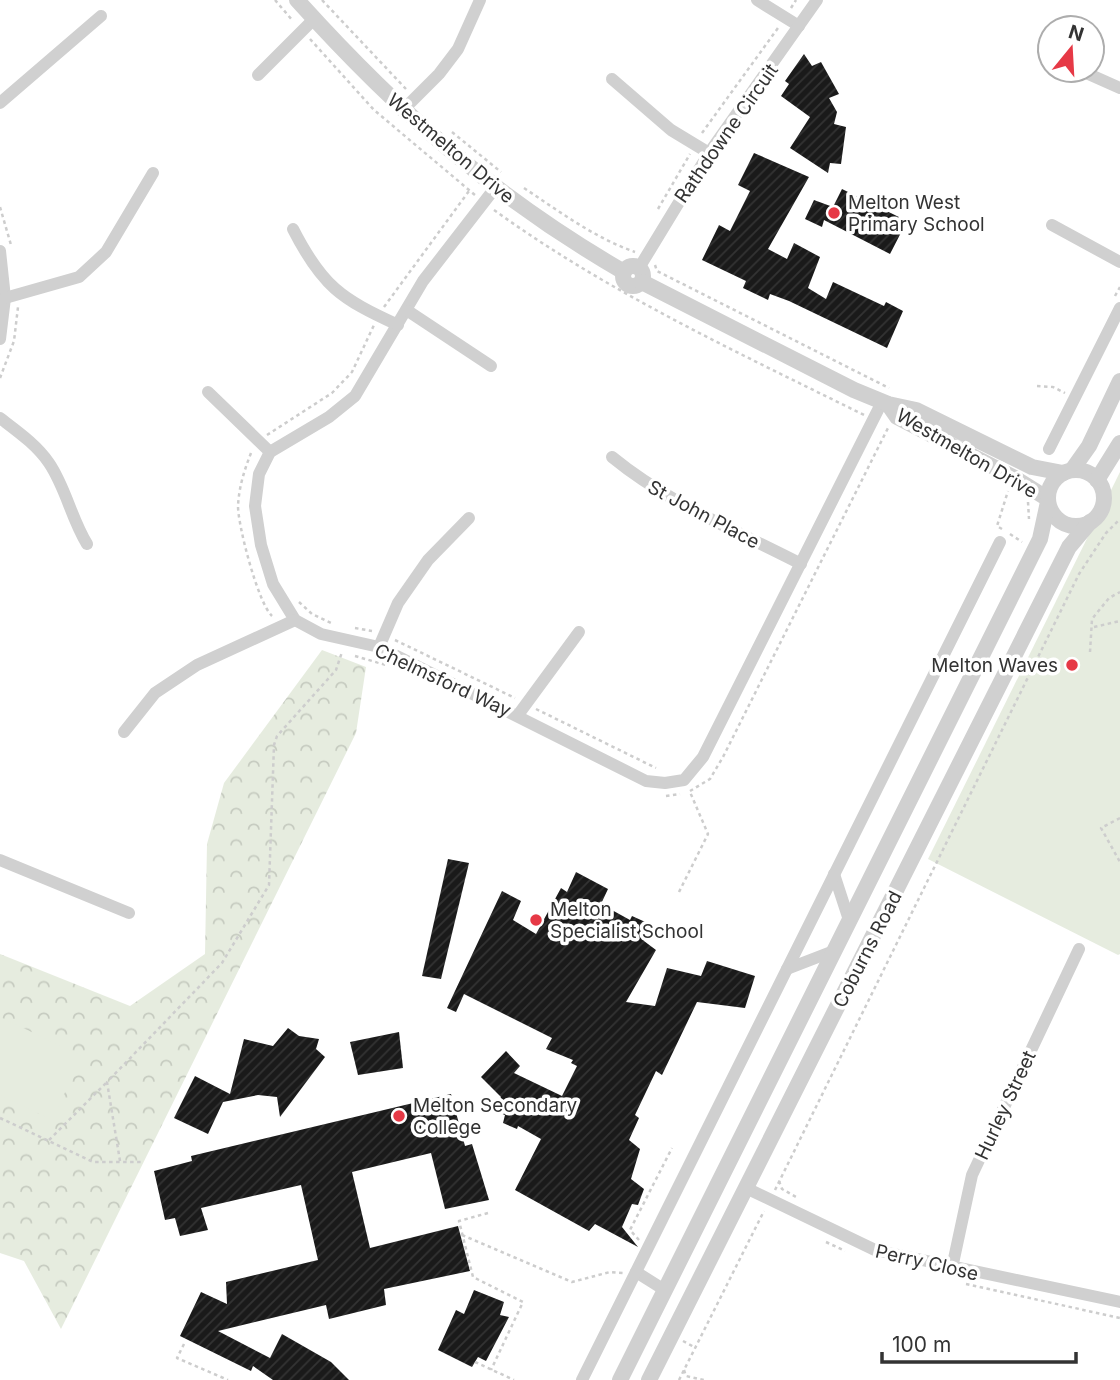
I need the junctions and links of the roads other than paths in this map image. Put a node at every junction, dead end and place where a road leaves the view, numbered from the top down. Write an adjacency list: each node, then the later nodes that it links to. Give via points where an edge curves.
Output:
1 (297, 0): 6 (street, Westmelton Drive)
2 (480, 0): 11 (street, via 458,49)
3 (757, 0): 7 (street)
4 (817, 0): 7 (street, Rathdowne Circuit)
5 (101, 16): 10 (street)
6 (314, 19): 8 (street); 11 (street, Westmelton Drive)
7 (799, 26): 12 (street, Rathdowne Circuit)
8 (258, 75)
9 (612, 79): 12 (street, via 671,131)
10 (0, 103)
11 (402, 111): 14 (street, Westmelton Drive)
12 (709, 153): 19 (street, Rathdowne Circuit)
13 (153, 173): 20 (street, via 106,252 79,277)
14 (495, 188): 19 (street, Westmelton Drive, via 569,240); 22 (street, via 423,281)
15 (1052, 225): 18 (street)
16 (293, 229): 23 (street, via 328,285)
17 (0, 251): 20 (street)
18 (1120, 262)
19 (638, 270): 28 (street, Westmelton Drive, via 822,375)
20 (5, 298): 24 (street)
21 (1120, 308): 31 (street)
22 (408, 311): 23 (street); 25 (street)
23 (398, 325): 32 (street, via 355,396)
24 (0, 338)
25 (491, 366)
26 (1120, 381): 34 (street, via 1089,446)
27 (208, 392): 32 (street)
28 (887, 399): 34 (street, Westmelton Drive, via 1032,467); 36 (street, Westmelton Drive, via 897,417 1013,477); 41 (street, Chelmsford Way)
29 (0, 418): 40 (street, via 49,462)
30 (1120, 443): 35 (street)
31 (1049, 449)
32 (270, 452): 42 (street, via 259,474 256,506 261,545)
33 (612, 457): 41 (street, St John Place, via 667,496)
34 (1067, 471): 35 (street, via 1081,470); 36 (street, via 1051,484)
35 (1097, 480): 38 (street, via 1102,507)
36 (1048, 501): 38 (street, via 1056,518 1064,523); 47 (street, Coburns Road, via 1040,539)
37 (469, 518): 44 (street, via 428,560 398,603)
38 (1090, 522): 48 (street, Coburns Road, via 1069,547)
39 (1000, 542): 50 (street)
40 (87, 544)
41 (801, 564): 45 (street, Chelmsford Way, via 703,757 684,780 646,781)
42 (289, 623): 44 (street, Chelmsford Way, via 321,634); 46 (street, via 197,665 155,693)
43 (579, 632): 45 (street)
44 (382, 641): 45 (street, Chelmsford Way)
45 (522, 710)
46 (124, 732)
47 (906, 803): 48 (street); 52 (street, Coburns Road)
48 (934, 816): 57 (street, Coburns Road)
49 (0, 860): 51 (street)
50 (834, 874): 52 (street, Coburns Road); 55 (street)
51 (129, 912)
52 (848, 917): 54 (street, Coburns Road)
53 (1079, 948): 58 (street, Hurley Street, via 972,1174)
54 (831, 952): 55 (street, Coburns Road); 56 (street, Coburns Road)
55 (787, 970): 59 (street)
56 (720, 1174): 57 (street); 60 (street, Coburns Road)
57 (746, 1188): 58 (street, Perry Close, via 857,1244); 64 (street, Coburns Road)
58 (952, 1268): 61 (street, Perry Close)
59 (632, 1272): 60 (street); 62 (street)
60 (663, 1289): 63 (street, Coburns Road)
61 (1120, 1302)
62 (582, 1380)
63 (620, 1380)
64 (649, 1380)

